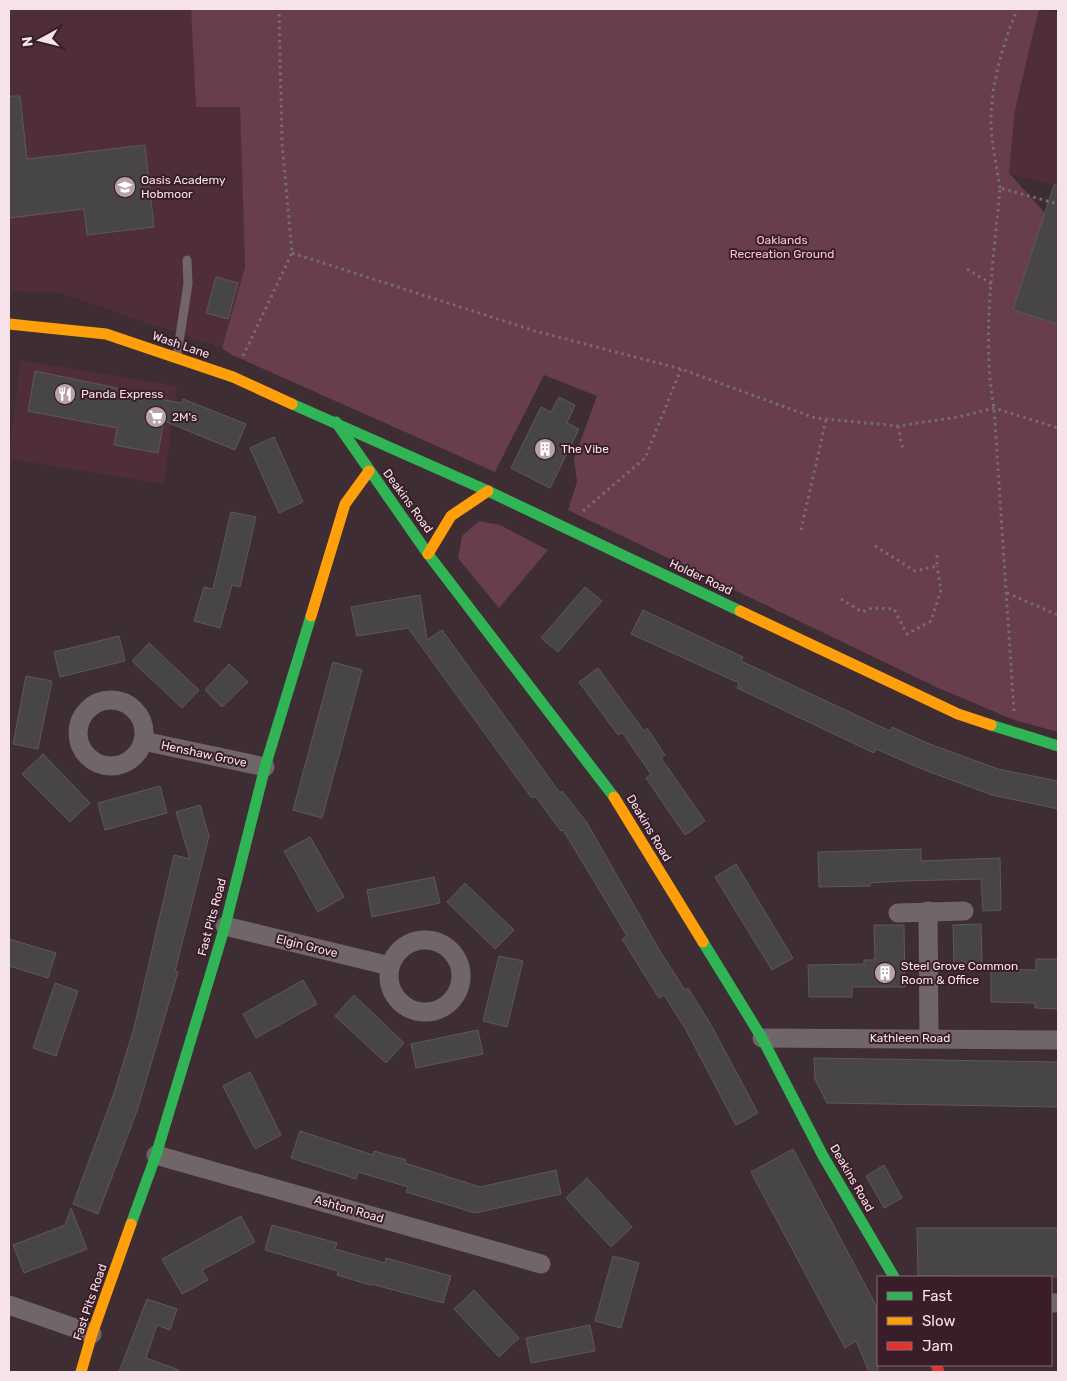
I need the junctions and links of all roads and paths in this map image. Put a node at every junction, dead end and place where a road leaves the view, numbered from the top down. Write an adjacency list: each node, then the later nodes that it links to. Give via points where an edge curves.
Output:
1 (279, 9): 6 (path, via 282,142)
2 (1010, 9): 3 (path)
3 (1016, 10): 4 (path, via 995,77 991,122)
4 (1000, 188): 5 (path); 9 (path)
5 (1058, 204)
6 (292, 253): 12 (path, via 535,331); 13 (path)
7 (188, 260): 11 (lane, via 188,284)
8 (967, 269): 9 (path)
9 (992, 284): 14 (path, via 989,381)
10 (9, 324): 11 (street, Wash Lane, via 106,334)
11 (177, 358): 13 (street, Wash Lane)
12 (681, 369): 15 (path); 22 (path, via 645,458)
13 (233, 376): 16 (street, Wash Lane)
14 (994, 408): 17 (path); 18 (path); 28 (path)
15 (826, 420): 17 (path); 23 (path)
16 (336, 422): 20 (street, Deakins Road); 21 (street, Holder Road)
17 (898, 426): 19 (path)
18 (1058, 428)
19 (903, 451)
20 (369, 471): 26 (street, Deakins Road); 34 (street, Fast Pits Road, via 344,504)
21 (488, 491): 22 (street, Holder Road); 26 (street, via 463,505 443,523)
22 (564, 527): 31 (street, Holder Road, via 958,714)
23 (801, 530)
24 (875, 546): 27 (path, via 915,571)
25 (938, 551): 27 (path)
26 (428, 554): 40 (street, Deakins Road, via 608,787)
27 (937, 566): 29 (path, via 941,590 932,621 907,634 894,609 872,608 862,612)
28 (1007, 593): 30 (path); 31 (path)
29 (841, 599)
30 (1058, 615)
31 (1012, 734): 33 (street, Holder Road)
32 (143, 741): 34 (street, Henshaw Grove)
33 (1058, 746)
34 (266, 768): 38 (street, Fast Pits Road)
35 (928, 911): 36 (street); 37 (street); 41 (street)
36 (964, 911)
37 (898, 912)
38 (225, 926): 39 (street, Elgin Grove); 43 (street, Fast Pits Road)
39 (390, 966)
40 (762, 1038): 41 (street, Kathleen Road); 45 (street, Deakins Road, via 823,1156)
41 (929, 1038): 42 (street, Kathleen Road)
42 (1058, 1040)
43 (156, 1155): 44 (street, Ashton Road); 47 (street, Fast Pits Road)
44 (541, 1264)
45 (893, 1276)
46 (9, 1306): 47 (street)
47 (92, 1334): 48 (street, Fast Pits Road)
48 (81, 1372)

